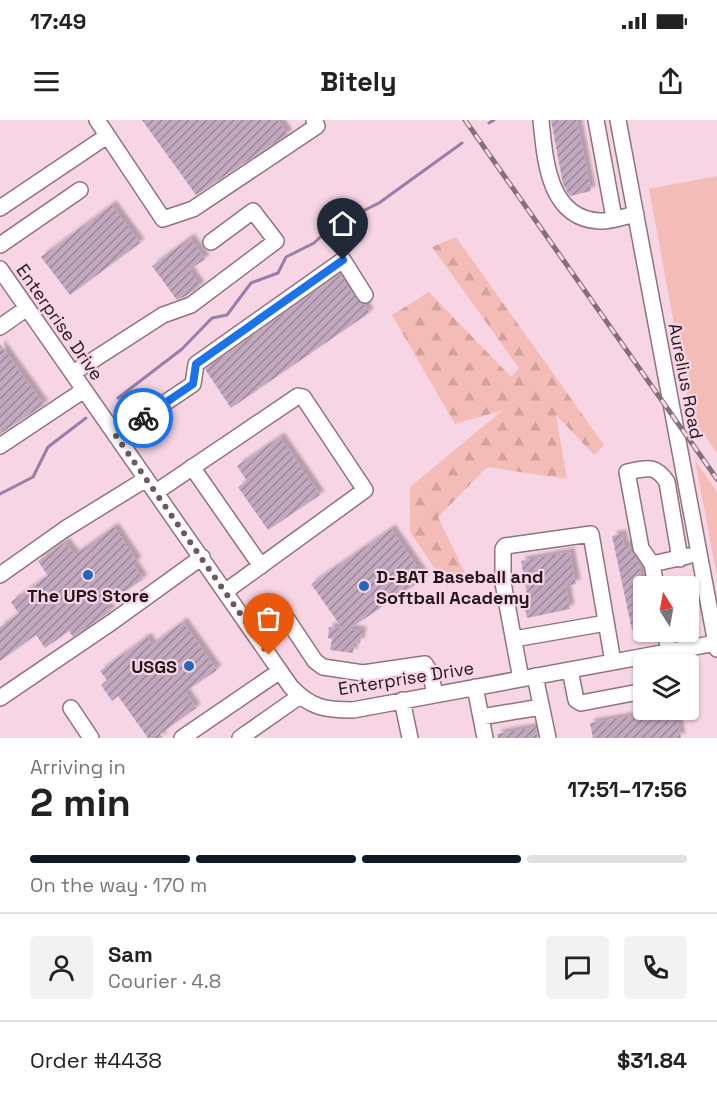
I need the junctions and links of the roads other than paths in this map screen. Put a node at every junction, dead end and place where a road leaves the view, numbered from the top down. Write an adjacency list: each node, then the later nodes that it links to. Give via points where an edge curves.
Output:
1 (97, 120): 6 (street)
2 (314, 120): 6 (street, via 317,126 193,209 163,219)
3 (541, 120): 10 (street, via 545,163 557,196 578,216 600,221)
4 (596, 120): 10 (street)
5 (620, 120): 9 (street, Aurelius Road)
6 (108, 136): 8 (street)
7 (80, 190): 12 (street)
8 (0, 208)
9 (636, 214): 10 (street); 25 (street, Aurelius Road)
10 (614, 218)
11 (211, 242): 18 (street, via 253,211 276,241 190,305 164,315)
12 (0, 245)
13 (0, 269): 14 (street, Enterprise Drive)
14 (6, 291): 16 (street, Enterprise Drive)
15 (365, 295): 20 (street, via 343,260 196,364 193,384)
16 (27, 308): 17 (street); 18 (street, Enterprise Drive)
17 (0, 327)
18 (73, 373): 19 (street, Enterprise Drive)
19 (84, 390): 20 (street, Enterprise Drive); 21 (street)
20 (116, 436): 23 (street, Enterprise Drive)
21 (0, 447)
22 (192, 467): 24 (street); 29 (street); 29 (street, via 298,396 303,397 365,490)
23 (146, 479): 24 (street, Enterprise Drive); 30 (street)
24 (156, 492): 26 (street, Enterprise Drive)
25 (699, 553): 27 (street); 37 (street, Aurelius Road)
26 (202, 557): 32 (street, Enterprise Drive); 47 (street)
27 (680, 559): 28 (street); 28 (street, via 667,482 661,473 650,468 627,472 641,548)
28 (652, 564): 31 (street)
29 (261, 566): 32 (street)
30 (0, 575)
31 (654, 576)
32 (226, 591): 33 (street, Enterprise Drive)
33 (248, 623): 41 (street, Enterprise Drive); 45 (street, via 271,610 279,610 323,667 363,673 425,664)
34 (606, 623): 35 (street); 35 (street, via 591,534 505,546 503,583); 39 (street)
35 (514, 639): 42 (street)
36 (667, 642): 38 (street)
37 (716, 646): 38 (street, Enterprise Drive)
38 (669, 652): 39 (street, Enterprise Drive)
39 (613, 662): 40 (street, Enterprise Drive)
40 (570, 670): 42 (street, Enterprise Drive); 44 (street, via 576,700 581,703)
41 (280, 671): 46 (street, Enterprise Drive); 54 (street)
42 (528, 677): 43 (street, Enterprise Drive); 49 (street)
43 (475, 687): 45 (street, Enterprise Drive); 51 (street)
44 (633, 693)
45 (435, 694): 48 (street, Enterprise Drive)
46 (300, 696): 48 (street, Enterprise Drive, via 312,705 330,710 353,710); 52 (street)
47 (0, 698)
48 (402, 700): 55 (street)
49 (541, 707): 51 (street); 57 (street)
50 (71, 708): 53 (street)
51 (481, 717): 56 (street)
52 (249, 736)
53 (91, 738)
54 (182, 738)
55 (410, 738)
56 (485, 738)
57 (548, 738)

